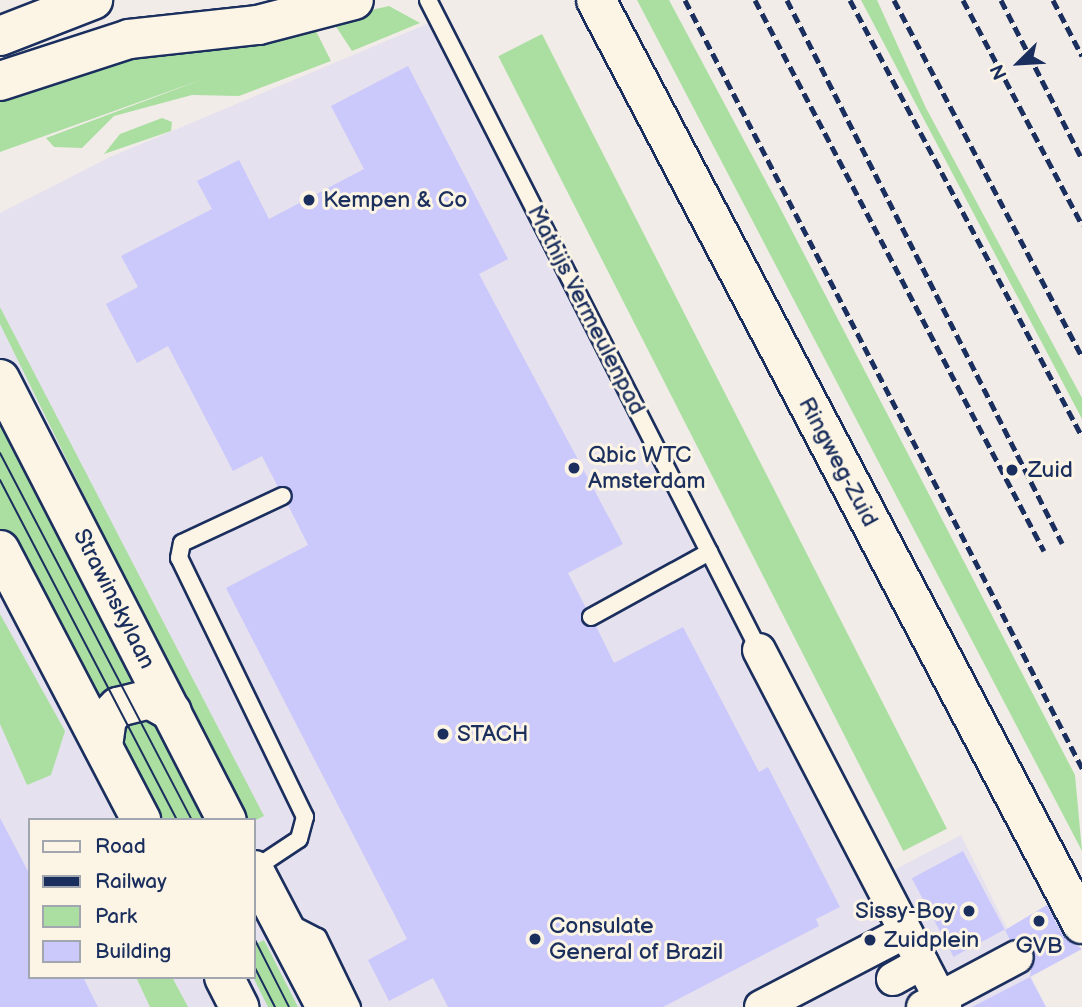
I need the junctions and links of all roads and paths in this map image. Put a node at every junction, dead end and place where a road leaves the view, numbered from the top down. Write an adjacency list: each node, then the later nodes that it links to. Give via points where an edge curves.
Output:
1 (93, 0): 5 (main road)
2 (354, 0): 6 (main road, via 258,26 129,39)
3 (428, 0): 10 (lane, Mathijs Vermeulenpad)
4 (599, 5): 20 (main road, Ringweg-Zuid)
5 (0, 36)
6 (0, 81)
7 (0, 379): 13 (main road, Strawinskylaan)
8 (283, 496): 17 (lane, via 183,542 179,558 305,817 299,839)
9 (0, 550): 14 (main road)
10 (709, 552): 11 (lane); 12 (lane, Mathijs Vermeulenpad)
11 (591, 617)
12 (759, 650): 21 (street, Mathijs Vermeulenpad)
13 (172, 712): 14 (main road, via 149,699 118,706 107,719); 16 (main road, Strawinskylaan)
14 (103, 746): 15 (main road)
15 (140, 818)
16 (226, 818)
17 (256, 869)
18 (256, 874): 19 (main road)
19 (279, 918): 28 (main road); 29 (lane, via 318,937)
20 (1082, 923)
21 (902, 925): 23 (street); 30 (street)
22 (1017, 957): 26 (street)
23 (922, 963): 25 (street); 26 (street)
24 (225, 979): 27 (main road)
25 (893, 979)
26 (936, 1004)
27 (239, 1007)
28 (326, 1007)
29 (352, 1007)
30 (761, 1007)

